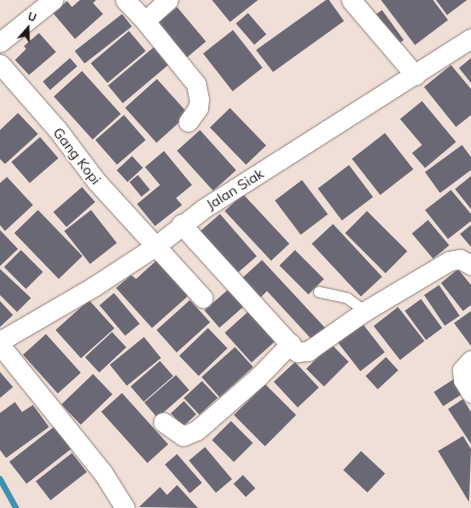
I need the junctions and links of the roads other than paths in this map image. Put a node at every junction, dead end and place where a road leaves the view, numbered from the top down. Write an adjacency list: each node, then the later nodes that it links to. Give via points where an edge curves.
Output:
1 (53, 0): 7 (street)
2 (125, 0): 5 (street)
3 (168, 0): 5 (street)
4 (351, 0): 9 (street)
5 (144, 21): 10 (street, via 196,84 198,108)
6 (471, 38): 9 (street, Jalan Siak)
7 (0, 42)
8 (0, 64): 12 (street, Gang Kopi, via 57,129 97,182)
9 (415, 75): 11 (street, Jalan Siak)
10 (188, 122)
11 (181, 224): 12 (street, Jalan Siak); 18 (street)
12 (157, 245): 15 (street, Gang Kopi); 17 (street, Jalan Siak, via 93,287)
13 (471, 265): 16 (street, via 460,259 449,261)
14 (319, 292): 16 (lane, via 347,298)
15 (203, 298)
16 (366, 311): 18 (street, via 308,351 297,352)
17 (0, 341)
18 (291, 343): 22 (street, via 258,377 197,430 183,436)
19 (0, 345): 23 (street, via 103,473)
20 (471, 360): 21 (street, via 462,370 463,380)
21 (471, 393)
22 (163, 422)
23 (125, 508)

